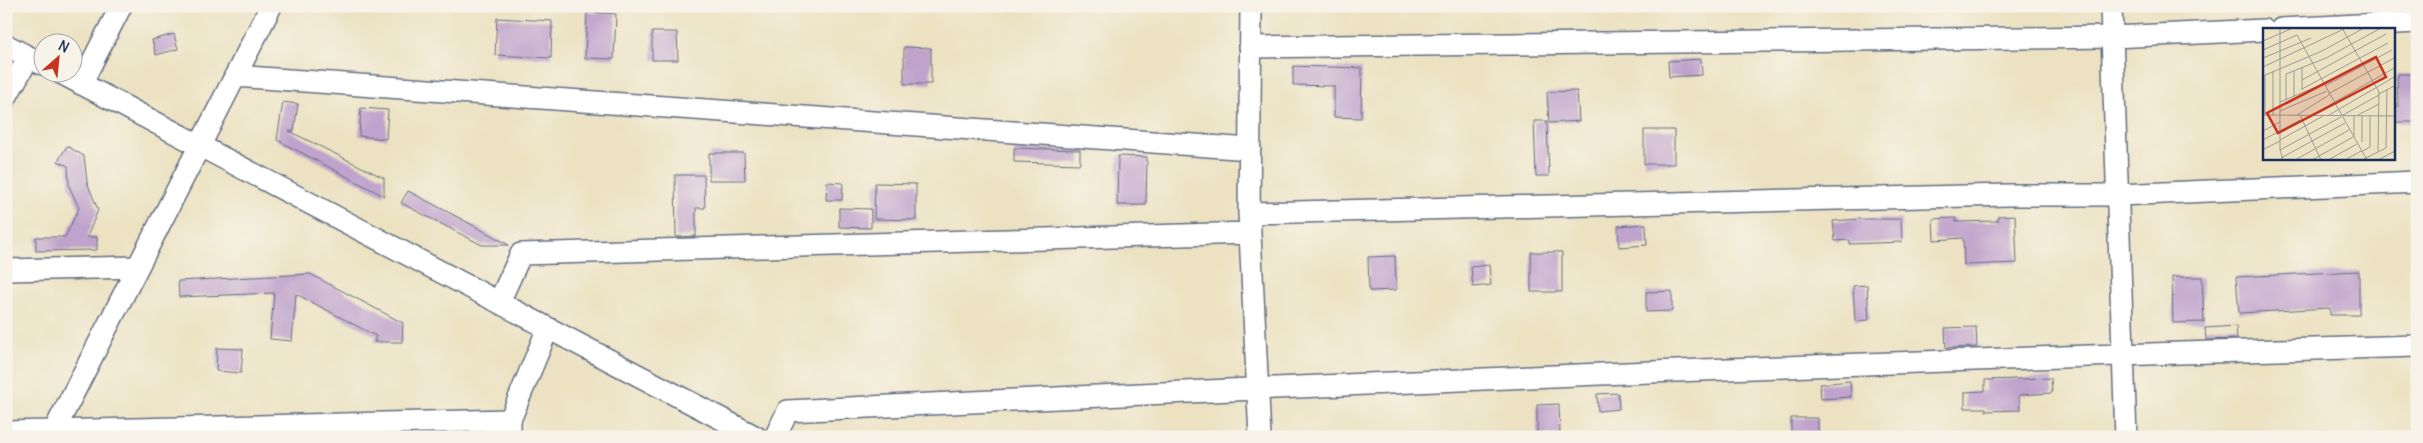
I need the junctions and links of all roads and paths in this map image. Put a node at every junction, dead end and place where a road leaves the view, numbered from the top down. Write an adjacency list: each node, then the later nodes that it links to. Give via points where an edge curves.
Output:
1 (121, 6): 15 (street)
2 (271, 6): 13 (street)
3 (1251, 6): 10 (street)
4 (2111, 6): 8 (street)
5 (2417, 22): 6 (street)
6 (2300, 28)
7 (2263, 30): 8 (street)
8 (2112, 37): 10 (street); 20 (street)
9 (6, 45): 11 (street)
10 (1250, 47): 18 (street)
11 (32, 58)
12 (32, 65): 16 (street)
13 (235, 76): 17 (street); 18 (street)
14 (77, 82): 15 (street)
15 (81, 84): 17 (street)
16 (6, 97)
17 (199, 145): 22 (street); 24 (street)
18 (1250, 149): 21 (street)
19 (2417, 182): 20 (street)
20 (2118, 195): 21 (street, via 1998,196); 27 (street)
21 (1249, 223): 24 (street, via 521,254); 28 (street)
22 (137, 267): 23 (street); 31 (street)
23 (6, 270)
24 (499, 302): 25 (street)
25 (548, 328): 29 (street); 32 (street)
26 (2417, 346): 27 (street)
27 (2123, 354): 28 (street); 35 (street)
28 (1257, 388): 33 (street, via 788,411); 34 (street)
29 (510, 428): 31 (street)
30 (6, 432): 31 (street)
31 (52, 434)
32 (756, 437)
33 (775, 437)
34 (1260, 437)
35 (2126, 437)

